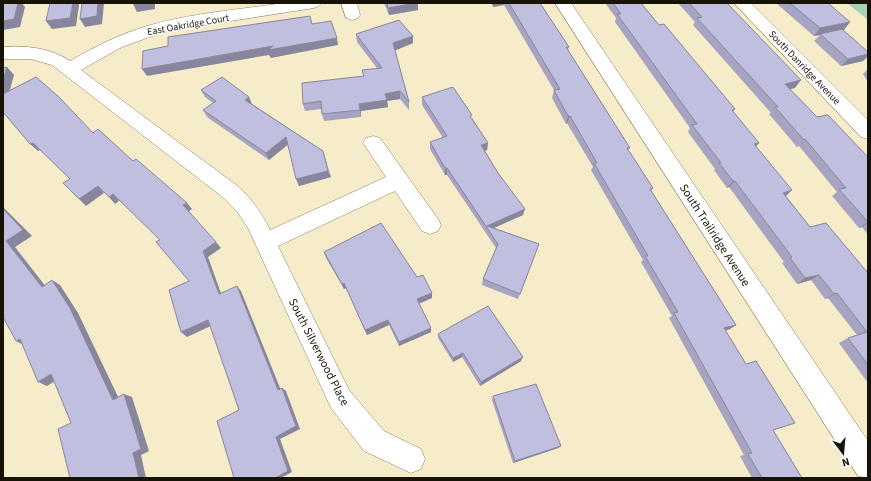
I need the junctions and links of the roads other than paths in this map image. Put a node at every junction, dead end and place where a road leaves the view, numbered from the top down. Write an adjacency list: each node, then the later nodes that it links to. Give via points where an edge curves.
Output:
1 (314, 3): 5 (street, East Oakridge Court, via 144,31 113,44)
2 (563, 3): 12 (street, South Trailridge Avenue)
3 (742, 3): 6 (street, South Danridge Avenue)
4 (3, 53): 5 (street, South Silverwood Place, via 44,55)
5 (69, 69): 10 (street, South Silverwood Place, via 232,193 256,223)
6 (868, 132)
7 (373, 143): 8 (street)
8 (399, 180): 9 (street); 10 (street)
9 (430, 225)
10 (265, 242): 11 (street, South Silverwood Place, via 340,399 374,441)
11 (411, 459)
12 (868, 466)

